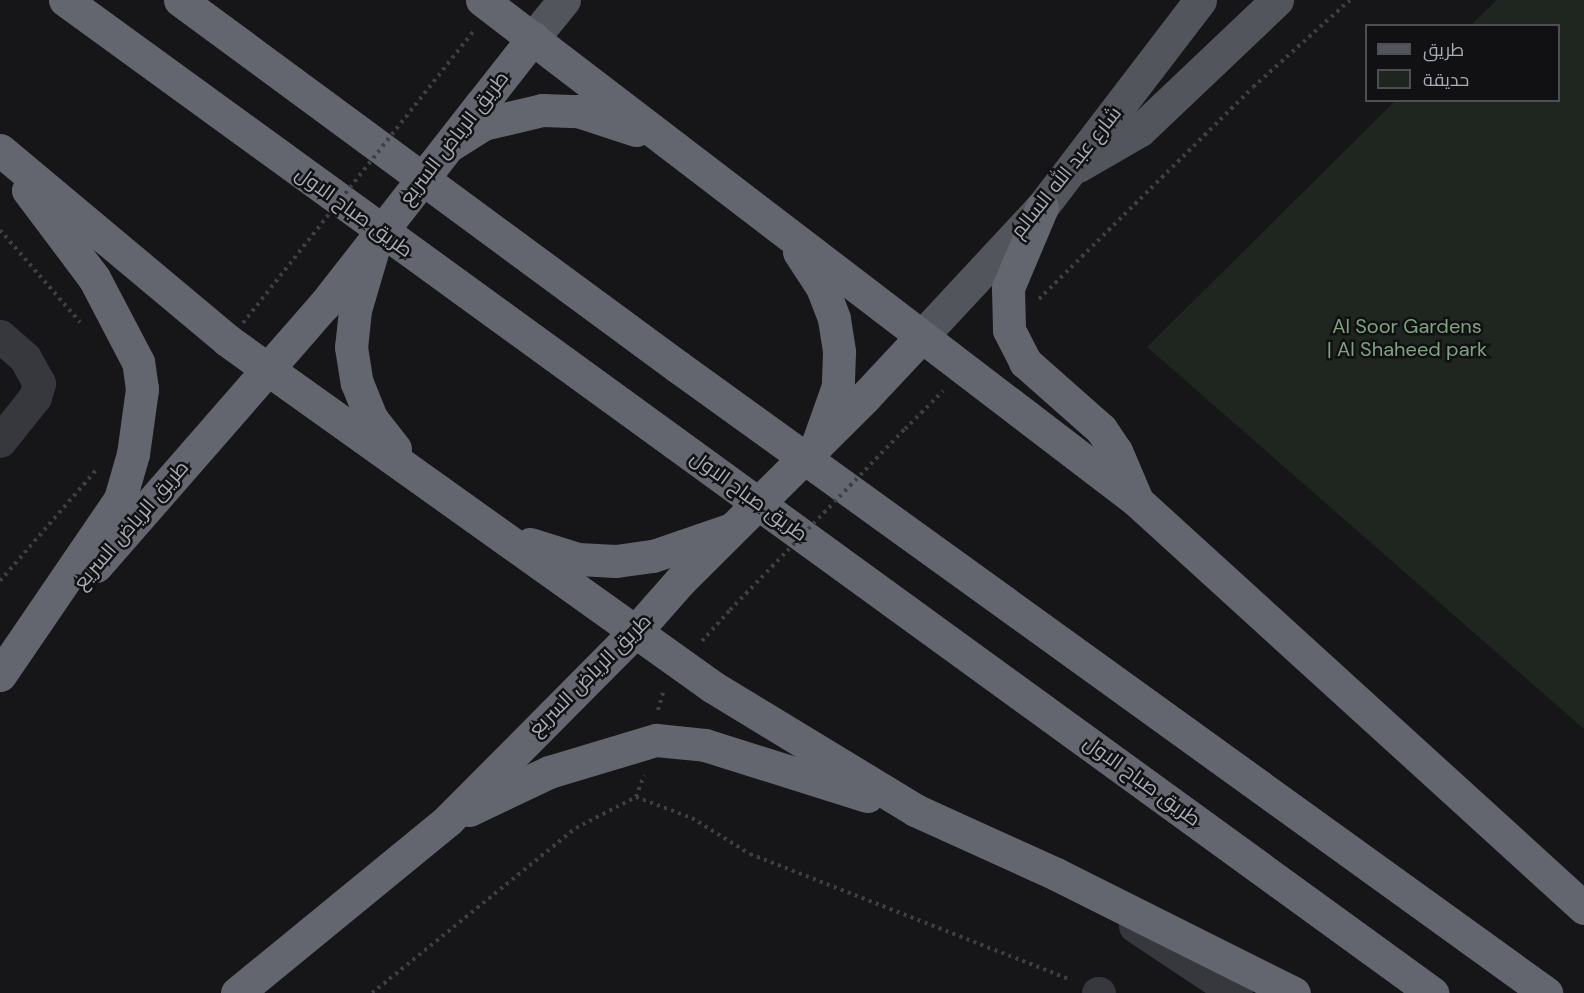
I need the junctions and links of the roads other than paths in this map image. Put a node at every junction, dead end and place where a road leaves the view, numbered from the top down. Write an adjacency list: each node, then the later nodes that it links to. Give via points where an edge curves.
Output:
1 (65, 0): 33 (highway, طريق صباح الاول)
2 (180, 0): 34 (highway, via 677,366)
3 (564, 0): 7 (main road)
4 (1200, 0): 11 (main road, شارع عبد الله السالم)
5 (1277, 0): 11 (main road, via 1140,130)
6 (478, 15): 7 (highway)
7 (533, 38): 8 (highway, طريق الرياض السريع); 9 (highway)
8 (494, 109): 9 (highway, via 578,111 614,120); 14 (highway, طريق الرياض السريع, bridge, via 447,148 376,238)
9 (678, 150): 12 (highway)
10 (0, 151): 17 (highway); 25 (highway, via 94,278 138,362 142,389 133,454 120,499)
11 (1074, 168): 13 (main road, شارع عبد الله السالم)
12 (753, 206): 16 (highway); 18 (highway, via 804,258 822,287)
13 (1042, 207): 16 (main road, شارع عبد الله السالم); 21 (highway, via 1008,288 1009,330 1025,362 1101,429 1124,467)
14 (339, 307): 17 (highway, طريق الرياض السريع); 20 (highway, via 357,383 371,418)
15 (0, 336): 19 (street, via 26,358 39,383 35,397)
16 (922, 336): 18 (highway, طريق الرياض السريع); 21 (highway)
17 (267, 370): 20 (highway); 25 (highway, طريق الرياض السريع)
18 (851, 391): 23 (highway, طريق الرياض السريع, bridge, via 817,445)
19 (0, 441)
20 (415, 474): 22 (highway)
21 (1136, 500): 29 (highway)
22 (496, 528): 23 (highway, via 541,550 578,559 616,561 653,556); 24 (highway)
23 (732, 529): 24 (highway, طريق الرياض السريع, bridge)
24 (635, 632): 26 (highway); 27 (highway, طريق الرياض السريع)
25 (0, 675)
26 (915, 810): 27 (highway, via 705,745 656,740 549,772); 28 (highway)
27 (448, 820): 30 (highway, طريق الرياض السريع)
28 (1056, 874): 31 (street); 32 (highway)
29 (1584, 908)
30 (237, 993)
31 (1236, 993)
32 (1294, 993)
33 (1432, 993)
34 (1545, 993)

